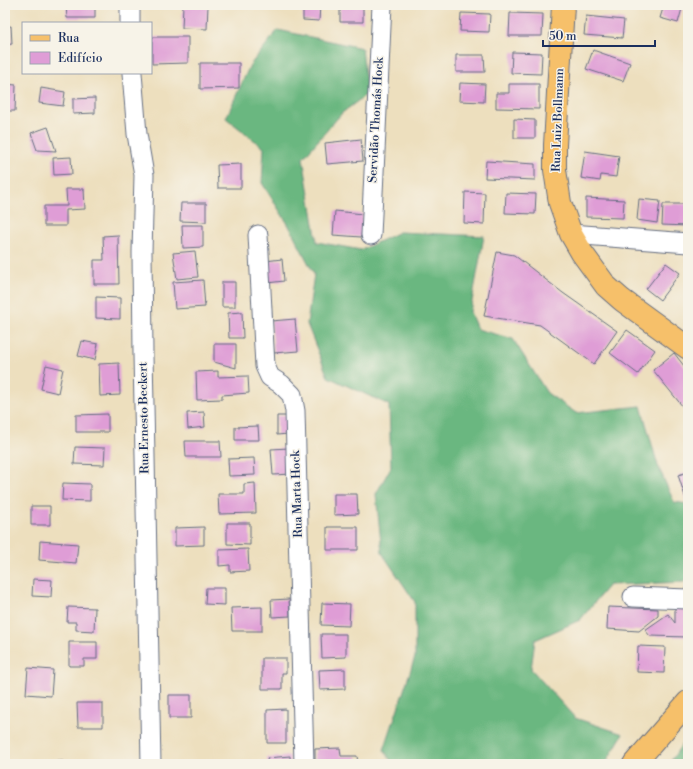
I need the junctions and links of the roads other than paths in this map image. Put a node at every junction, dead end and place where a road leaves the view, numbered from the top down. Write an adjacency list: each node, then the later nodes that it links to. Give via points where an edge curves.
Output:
1 (130, 5): 4 (street)
2 (382, 5): 8 (street, Servidão Thomás Hock)
3 (563, 5): 6 (main road, Rua Luiz Bollmann, via 555,170 560,203)
4 (130, 22)
5 (132, 74): 14 (street, Rua Ernesto Beckert, via 144,175 143,354)
6 (571, 234): 9 (street); 10 (main road, Rua Luiz Bollmann, via 592,269 606,286)
7 (258, 235): 15 (street, Rua Marta Hock, via 265,366 270,377 292,395 295,411)
8 (371, 236)
9 (688, 243)
10 (688, 348)
11 (633, 597): 12 (street)
12 (688, 599)
13 (688, 702): 16 (main road)
14 (151, 764)
15 (304, 764)
16 (634, 764)

